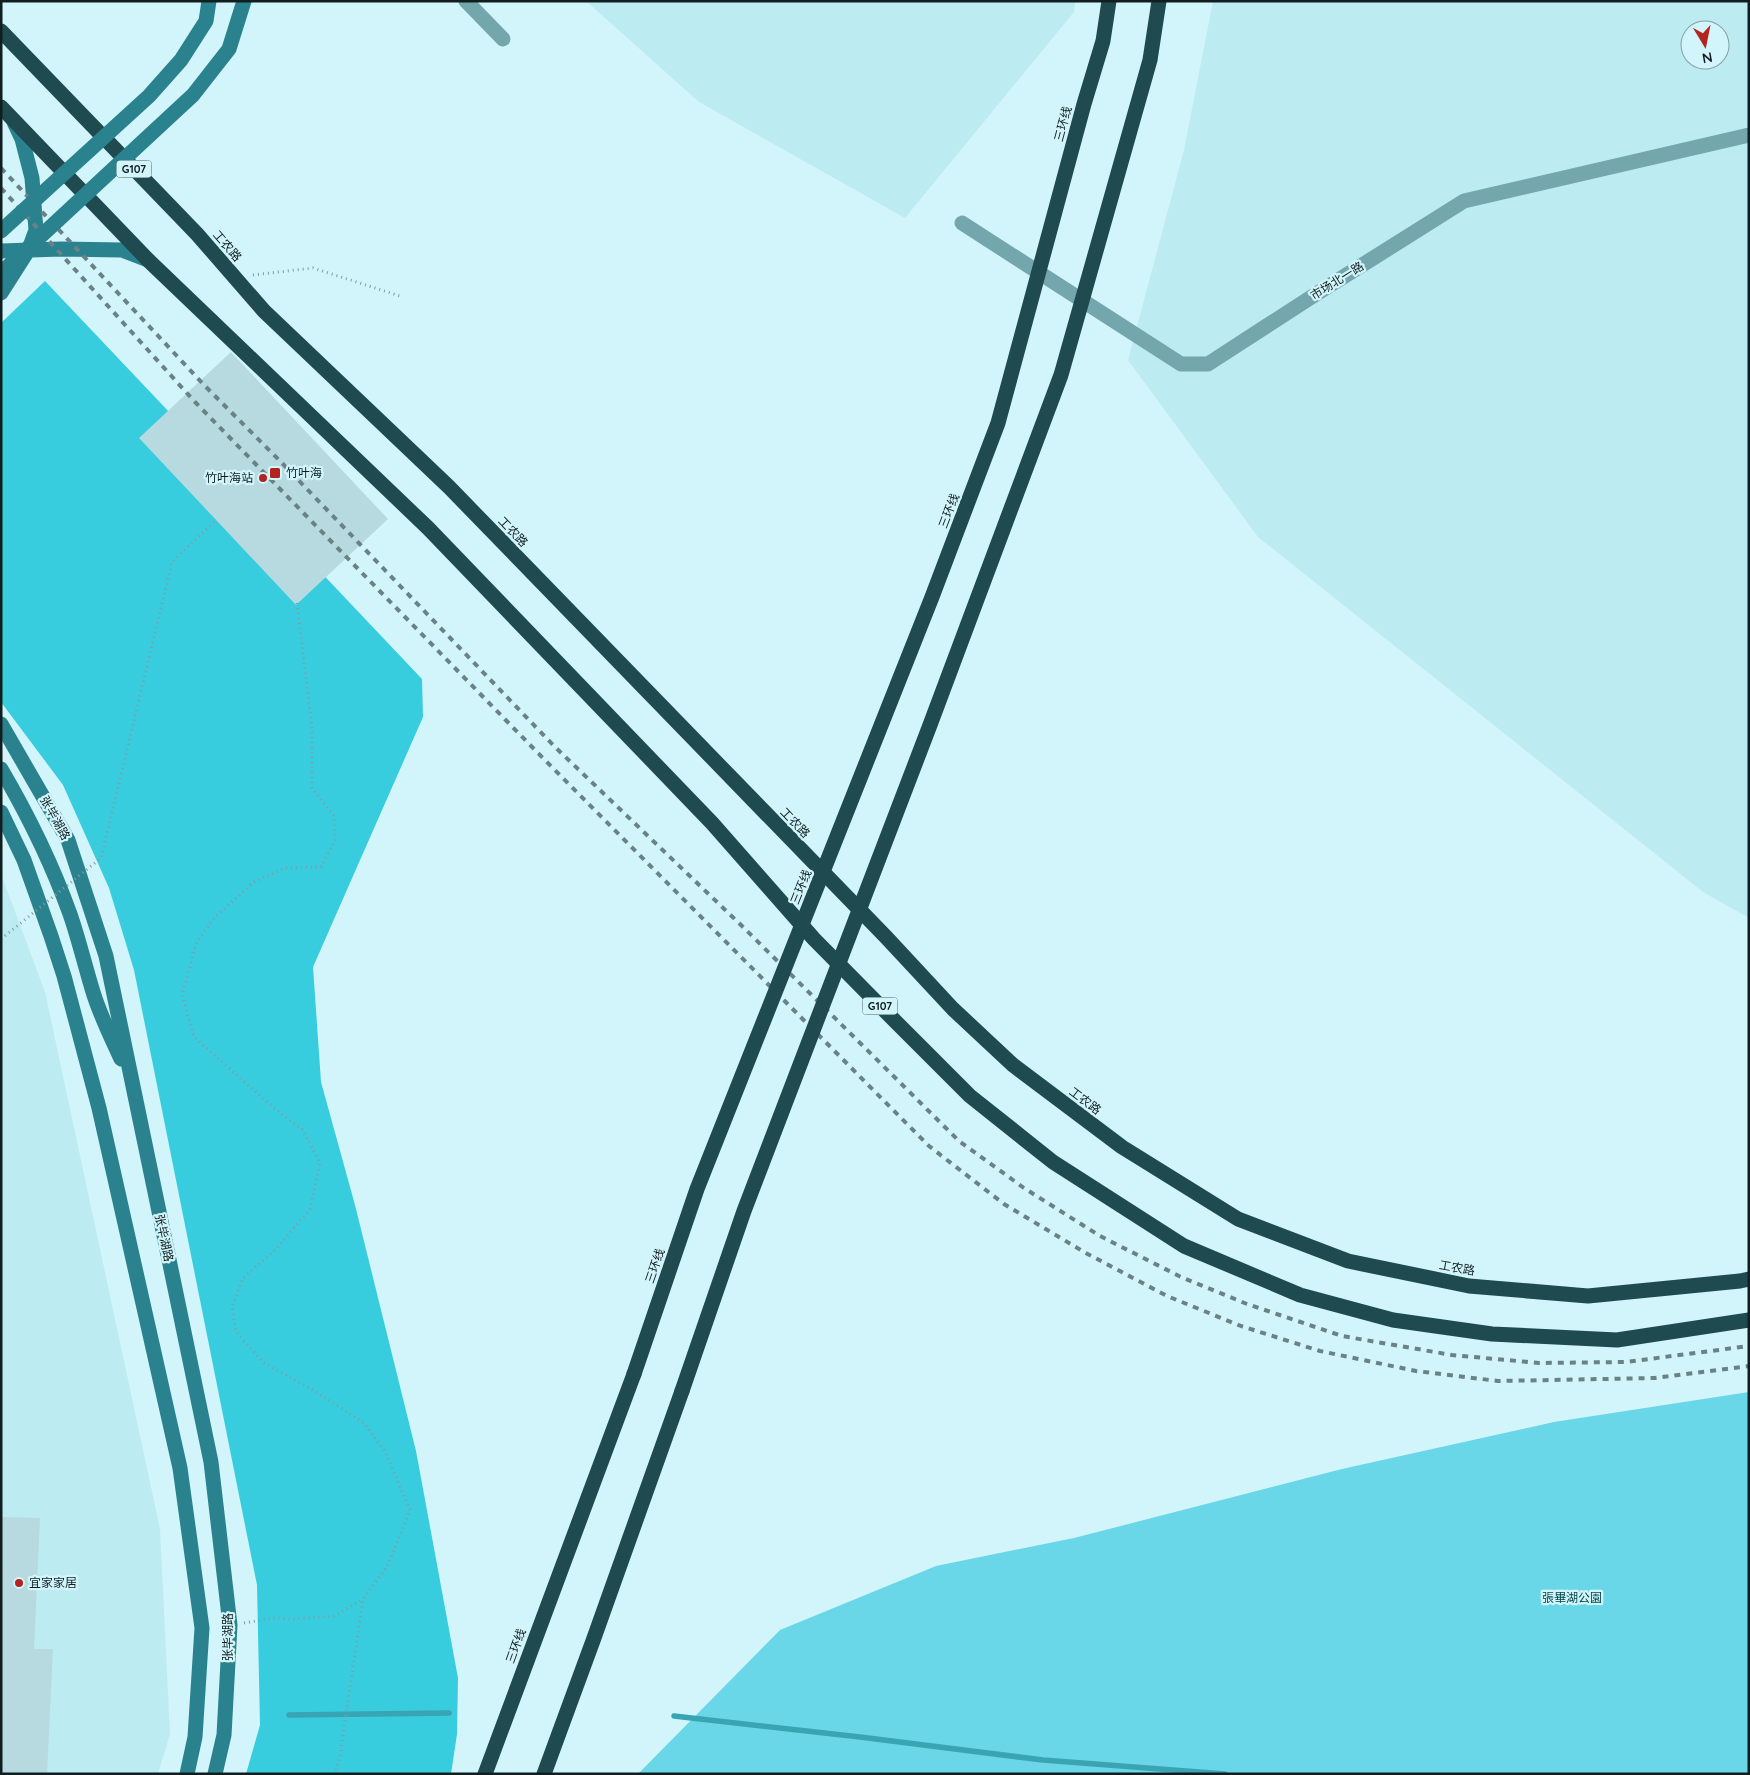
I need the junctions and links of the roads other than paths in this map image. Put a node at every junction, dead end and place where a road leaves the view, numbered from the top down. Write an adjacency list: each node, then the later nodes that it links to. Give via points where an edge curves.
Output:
1 (210, 1): 11 (main road, bridge, via 206,22 181,60 149,96)
2 (244, 1): 15 (main road, bridge, via 229,49 193,95)
3 (466, 1): 7 (street)
4 (1109, 1): 25 (highway, 三环线, bridge, via 1103,41 998,423 697,1189 634,1374)
5 (1159, 1): 26 (highway, bridge, via 1150,60 1061,375 744,1211)
6 (1, 31): 21 (highway, 工农路 / G107, via 197,234 264,311 449,487 953,1009 1013,1065 1122,1147 1238,1219 1348,1261 1469,1286 1588,1296)
7 (503, 39)
8 (6, 112): 12 (main road, via 22,139 32,178 36,230); 14 (highway, G107)
9 (1749, 135): 10 (street, 市场北一路, via 1464,201 1208,364 1181,364)
10 (962, 223)
11 (1, 231)
12 (29, 249): 13 (main road); 14 (main road, via 122,250); 16 (main road)
13 (1, 251)
14 (148, 260): 22 (highway, G107, via 428,528 712,823 814,939 970,1096 1053,1162 1184,1246 1300,1295 1393,1320 1492,1334 1617,1340)
15 (1, 273)
16 (1, 293)
17 (1, 724): 20 (main road, 张毕湖路, via 68,840 106,956)
18 (1, 769): 20 (main road, via 47,858 70,914 93,993)
19 (1, 812): 23 (main road, via 24,860 64,976 99,1108 180,1468 202,1628 195,1737)
20 (133, 1085): 24 (main road, 张毕湖路, via 211,1462 230,1625 224,1735)
21 (1749, 1279)
22 (1749, 1320)
23 (187, 1774)
24 (215, 1774)
25 (485, 1774)
26 (544, 1774)

